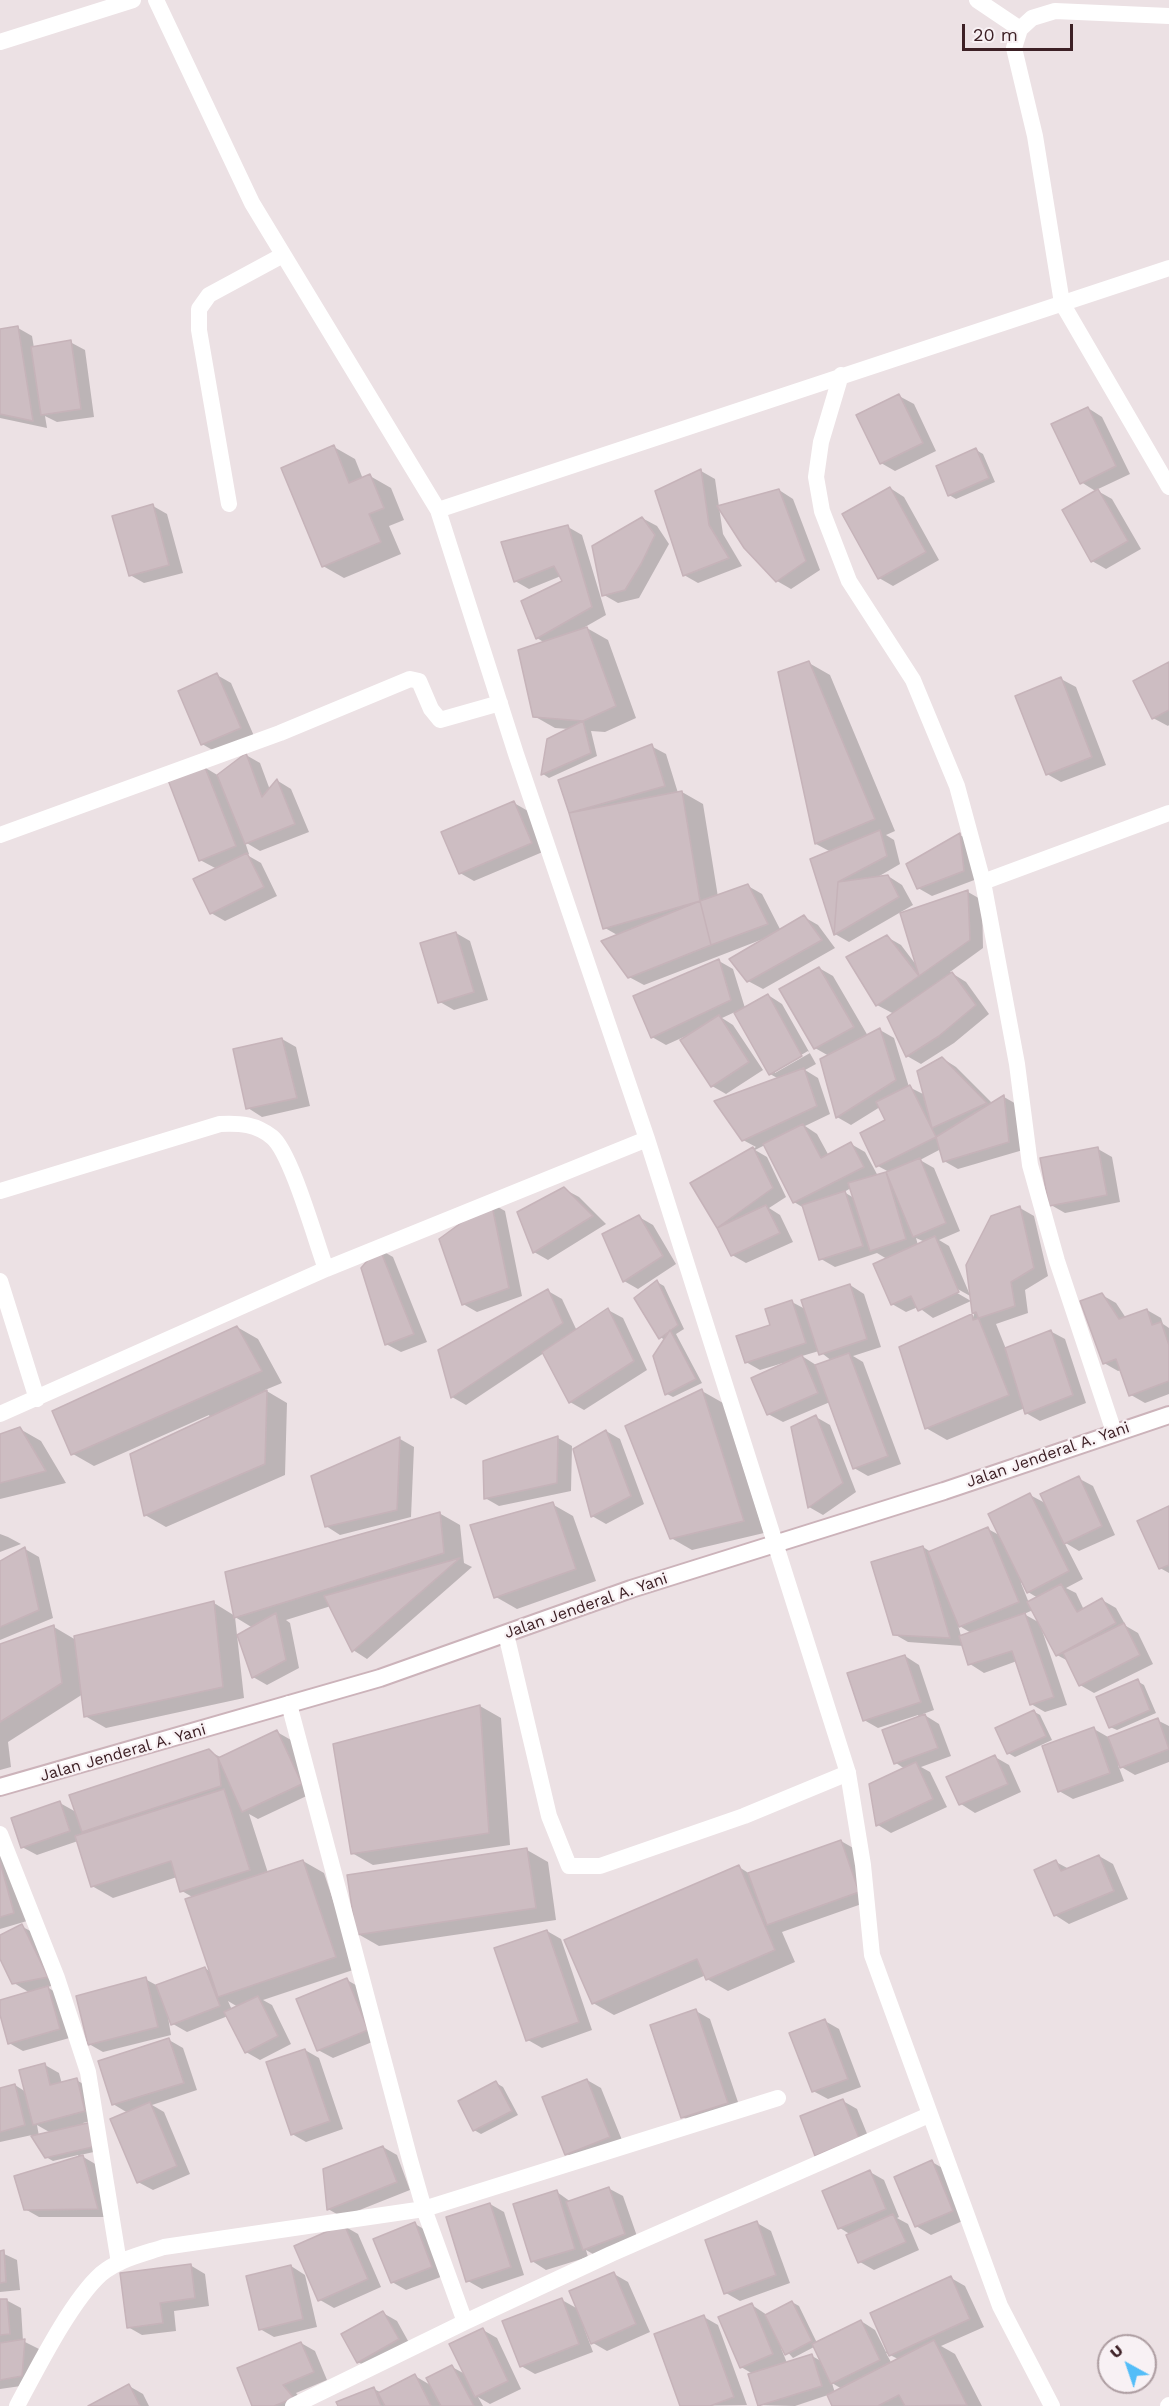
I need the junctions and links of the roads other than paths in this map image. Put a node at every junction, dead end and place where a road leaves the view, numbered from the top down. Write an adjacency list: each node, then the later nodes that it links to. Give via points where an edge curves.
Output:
1 (133, 0): 6 (street)
2 (156, 0): 7 (street, via 252,203)
3 (977, 0): 5 (street)
4 (1169, 16): 5 (street, via 1054,11 1032,18)
5 (1020, 28): 9 (street, via 1014,48 1035,136)
6 (0, 42)
7 (283, 255): 12 (street, via 208,295 199,309 199,330); 13 (street)
8 (1169, 268): 9 (street)
9 (1062, 303): 10 (street); 11 (street)
10 (841, 375): 13 (street); 17 (street, via 821,442 816,477 822,511 849,581 913,680 957,786)
11 (1169, 487)
12 (229, 504)
13 (438, 510): 14 (street)
14 (500, 703): 16 (street, via 440,720 419,681 410,679 280,733); 18 (street)
15 (1169, 813): 17 (street)
16 (0, 835)
17 (983, 882): 25 (street, via 1017,1064 1030,1165 1057,1261)
18 (646, 1139): 20 (street); 26 (street)
19 (0, 1191): 20 (street, via 220,1124 244,1123 274,1138 287,1159)
20 (326, 1269): 22 (street)
21 (0, 1281): 22 (street)
22 (37, 1399): 23 (street)
23 (0, 1414)
24 (1169, 1415): 25 (street, Jalan Jenderal A. Yani)
25 (1114, 1432): 26 (street, Jalan Jenderal A. Yani)
26 (773, 1545): 27 (street, Jalan Jenderal A. Yani, via 631,1589); 29 (street)
27 (506, 1634): 28 (street, Jalan Jenderal A. Yani, via 380,1678); 29 (street, via 549,1816 569,1866 600,1866 744,1816)
28 (289, 1704): 30 (street, Jalan Jenderal A. Yani); 34 (street)
29 (848, 1773): 33 (street, via 872,1955)
30 (0, 1787)
31 (0, 1834): 35 (street, via 57,1978 88,2072)
32 (778, 2098): 34 (street)
33 (929, 2115): 36 (street); 39 (street, via 1000,2306)
34 (424, 2208): 35 (street, via 164,2247); 36 (street)
35 (119, 2263): 37 (street, via 101,2275 73,2310)
36 (465, 2322): 38 (street)
37 (17, 2406)
38 (293, 2406)
39 (1052, 2406)

